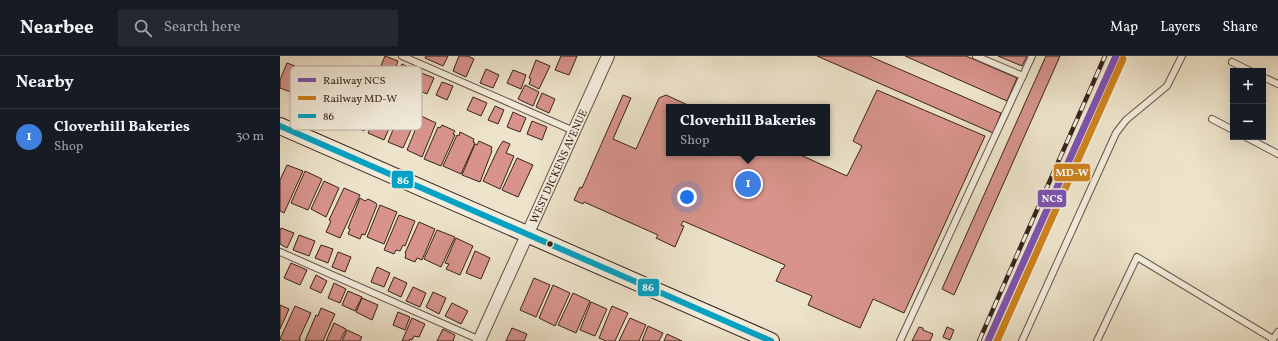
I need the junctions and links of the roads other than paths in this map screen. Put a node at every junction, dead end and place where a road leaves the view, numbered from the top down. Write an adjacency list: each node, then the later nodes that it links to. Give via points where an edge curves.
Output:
1 (402, 56): 14 (lane)
2 (608, 56): 14 (street, WEST DICKENS AVENUE)
3 (976, 56): 8 (lane)
4 (1032, 56): 8 (lane)
5 (1182, 56): 24 (lane, via 1167,86 1126,120 1116,133)
6 (1232, 62): 7 (lane)
7 (1244, 68)
8 (1023, 76): 23 (lane)
9 (1266, 78): 10 (lane)
10 (1278, 84)
11 (1212, 119): 13 (lane)
12 (280, 126): 17 (street)
13 (1230, 128)
14 (574, 131): 17 (street, WEST DICKENS AVENUE)
15 (1252, 140): 16 (lane)
16 (1278, 154)
17 (527, 234): 21 (street, WEST DICKENS AVENUE); 22 (street)
18 (280, 252): 21 (lane)
19 (1278, 332): 20 (lane)
20 (1272, 340): 25 (lane, via 1137,257)
21 (480, 341)
22 (771, 341)
23 (900, 341)
24 (1022, 341)
25 (1097, 341)

